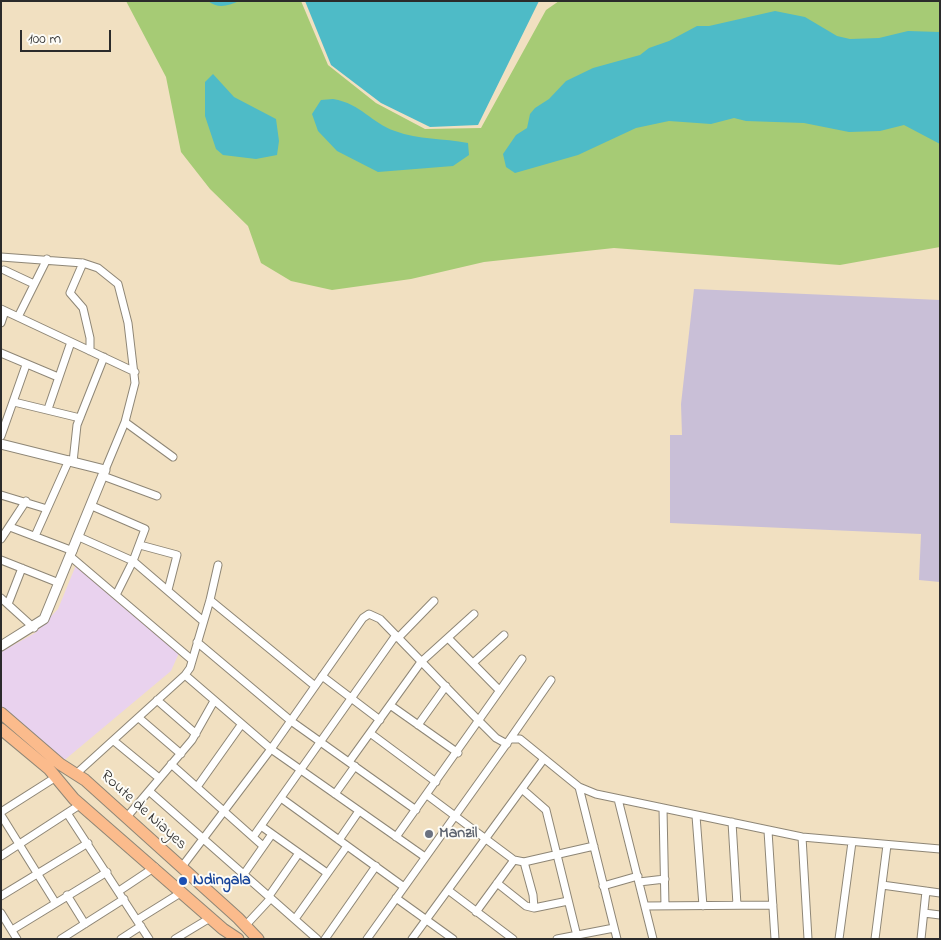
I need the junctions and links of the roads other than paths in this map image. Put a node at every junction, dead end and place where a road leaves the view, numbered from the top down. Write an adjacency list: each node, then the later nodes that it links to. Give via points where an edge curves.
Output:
1 (1, 258): 2 (street)
2 (10, 258): 3 (street); 5 (street)
3 (47, 259): 4 (street); 6 (street)
4 (83, 263): 11 (street, via 70,293 83,308); 15 (street, via 98,268 118,284 125,306)
5 (3, 272): 6 (street)
6 (34, 284): 8 (street)
7 (3, 310): 8 (street); 9 (street)
8 (18, 317): 10 (street)
9 (1, 323)
10 (70, 342): 11 (street); 16 (street)
11 (90, 351): 13 (street)
12 (1, 353): 14 (street)
13 (104, 357): 15 (street); 19 (street)
14 (26, 365): 16 (street); 17 (street)
15 (134, 372): 20 (street, via 134,394)
16 (58, 378): 18 (street)
17 (14, 402): 18 (street); 21 (street)
18 (48, 409): 19 (street)
19 (80, 418): 24 (street)
20 (125, 422): 23 (street); 25 (street)
21 (1, 436)
22 (1, 444): 24 (street)
23 (173, 457)
24 (71, 461): 25 (street); 30 (street)
25 (104, 473): 27 (street); 29 (street)
26 (1, 495): 28 (street)
27 (157, 496)
28 (26, 501): 30 (street); 31 (street)
29 (92, 506): 33 (street); 35 (street, via 145,529)
30 (47, 509): 32 (street)
31 (10, 527): 32 (street); 34 (street)
32 (35, 536): 36 (street)
33 (79, 537): 36 (street); 38 (street)
34 (1, 539)
35 (140, 545): 38 (street); 42 (street, via 177,555)
36 (72, 554): 41 (street); 43 (street)
37 (1, 560): 40 (street)
38 (133, 561): 42 (street); 43 (street)
39 (218, 565): 45 (street)
40 (22, 568): 41 (street); 47 (street)
41 (59, 583): 50 (street, via 44,619)
42 (168, 590): 49 (street)
43 (116, 595): 57 (street)
44 (1, 598): 47 (street)
45 (210, 600): 49 (street); 63 (street)
46 (434, 601): 52 (street)
47 (8, 604): 50 (street)
48 (474, 614): 53 (street)
49 (204, 621): 54 (street)
50 (34, 628): 55 (street)
51 (504, 635): 59 (street)
52 (397, 636): 58 (street); 61 (street, via 375,615 366,615); 66 (street)
53 (448, 638): 58 (street); 59 (street)
54 (197, 642): 57 (street); 72 (street)
55 (1, 646)
56 (522, 659): 65 (street)
57 (192, 660): 60 (street)
58 (422, 662): 64 (street); 69 (street)
59 (473, 663): 65 (street)
60 (185, 675): 67 (street); 68 (street)
61 (322, 676): 63 (street); 66 (street)
62 (551, 680): 82 (street)
63 (315, 686): 72 (street)
64 (446, 686): 74 (street); 76 (street)
65 (499, 690): 74 (street)
66 (352, 698): 73 (street); 81 (street)
67 (157, 700): 71 (street); 79 (street)
68 (214, 701): 75 (street); 79 (street)
69 (390, 705): 73 (street); 76 (street)
70 (1, 713): 90 (main road, Route de Niayes, via 60,764)
71 (138, 718): 80 (street); 85 (street)
72 (291, 720): 81 (street); 83 (street)
73 (380, 720): 78 (street)
74 (480, 722): 82 (street, via 496,738); 84 (street)
75 (241, 724): 83 (street); 94 (street)
76 (418, 725): 84 (street)
77 (1, 728): 91 (main road)
78 (370, 733): 88 (street); 93 (street)
79 (196, 734): 85 (street)
80 (114, 741): 90 (street); 92 (street)
81 (321, 742): 88 (street); 89 (street)
82 (508, 742): 86 (street, via 520,739); 109 (street)
83 (271, 748): 89 (street); 104 (street)
84 (458, 753): 93 (street)
85 (181, 754): 87 (street)
86 (543, 760): 95 (street); 96 (street)
87 (171, 764): 92 (street); 94 (street)
88 (352, 764): 98 (street); 105 (street)
89 (301, 770): 98 (street); 100 (street)
90 (77, 773): 111 (main road, Route de Niayes)
91 (56, 778): 102 (main road); 107 (street)
92 (159, 778): 97 (street)
93 (436, 782): 99 (street)
94 (197, 787): 104 (street)
95 (579, 787): 101 (street); 127 (street)
96 (522, 789): 120 (street); 131 (street, via 545,808)
97 (149, 791): 111 (street); 119 (street)
98 (335, 794): 106 (street)
99 (427, 795): 105 (street); 109 (street)
100 (281, 798): 113 (street); 121 (street)
101 (618, 799): 103 (street); 143 (street)
102 (81, 804): 108 (street); 137 (main road)
103 (663, 809): 110 (street); 144 (street)
104 (224, 810): 116 (street); 119 (street)
105 (416, 810): 117 (street)
106 (359, 811): 117 (street); 121 (street)
107 (1, 813): 124 (street)
108 (68, 813): 123 (street); 124 (street)
109 (455, 816): 120 (street); 133 (street)
110 (696, 816): 112 (street); 165 (street)
111 (126, 818): 138 (main road, Route de Niayes)
112 (732, 822): 114 (street); 162 (street)
113 (261, 826): 115 (street); 116 (street)
114 (768, 830): 118 (street); 161 (street)
115 (272, 834): 125 (street); 130 (street)
116 (253, 837): 125 (street)
117 (396, 837): 133 (street)
118 (802, 837): 122 (street); 197 (street)
119 (203, 838): 138 (street); 142 (street)
120 (486, 838): 134 (street); 149 (street)
121 (338, 840): 126 (street)
122 (852, 842): 128 (street); 198 (street)
123 (88, 843): 139 (street); 141 (street)
124 (19, 844): 132 (street); 141 (street)
125 (263, 846): 142 (street)
126 (347, 846): 136 (street); 140 (street)
127 (594, 846): 131 (street); 147 (street)
128 (887, 846): 129 (street); 146 (street)
129 (940, 849)
130 (299, 853): 140 (street); 156 (street)
131 (557, 855): 135 (street); 159 (street)
132 (1, 856)
133 (425, 858): 148 (street)
134 (514, 860): 135 (street); 145 (street)
135 (524, 862): 166 (street)
136 (376, 866): 148 (street); 188 (street)
137 (155, 867): 150 (street); 152 (main road)
138 (181, 868): 176 (main road, Route de Niayes)
139 (107, 872): 150 (street); 154 (street)
140 (328, 873): 172 (street)
141 (37, 874): 155 (street); 160 (street)
142 (244, 874): 156 (street)
143 (638, 879): 144 (street); 147 (street); 163 (street)
144 (665, 879): 164 (street)
145 (497, 883): 166 (street, via 526,906); 167 (street)
146 (882, 885): 151 (street); 199 (street)
147 (604, 886): 177 (street)
148 (404, 887): 157 (street)
149 (448, 890): 167 (street); 173 (street)
150 (119, 891): 158 (street)
151 (926, 891): 153 (street); 169 (street)
152 (182, 892): 171 (main road); 174 (street)
153 (940, 893)
154 (67, 895): 160 (street); 175 (street)
155 (1, 896)
156 (270, 897): 172 (street); 176 (street)
157 (396, 898): 173 (street); 189 (street)
158 (124, 899): 174 (street); 175 (street)
159 (568, 901): 166 (street); 179 (street)
160 (56, 902): 178 (street)
161 (773, 904): 162 (street); 196 (street)
162 (737, 905): 165 (street)
163 (645, 906): 164 (street); 195 (street)
164 (665, 906): 165 (street)
165 (703, 906)
166 (534, 908)
167 (476, 912): 192 (street)
168 (1, 913): 178 (street)
169 (924, 913): 170 (street); 200 (street)
170 (940, 915)
171 (210, 918): 184 (street); 185 (main road)
172 (295, 919): 187 (street)
173 (426, 920): 190 (street); 191 (street)
174 (139, 923): 182 (street); 183 (street)
175 (85, 924): 181 (street)
176 (245, 926): 186 (main road, Route de Niayes)
177 (614, 928): 179 (street); 194 (street)
178 (12, 930): 180 (street)
179 (577, 936): 193 (street)
180 (17, 939)
181 (61, 939)
182 (121, 939)
183 (149, 939)
184 (175, 939)
185 (238, 939)
186 (258, 939)
187 (318, 939)
188 (325, 939)
189 (367, 939)
190 (412, 939)
191 (453, 939)
192 (513, 939)
193 (557, 939)
194 (617, 939)
195 (653, 939)
196 (775, 939)
197 (808, 939)
198 (839, 939)
199 (875, 939)
200 (921, 939)

